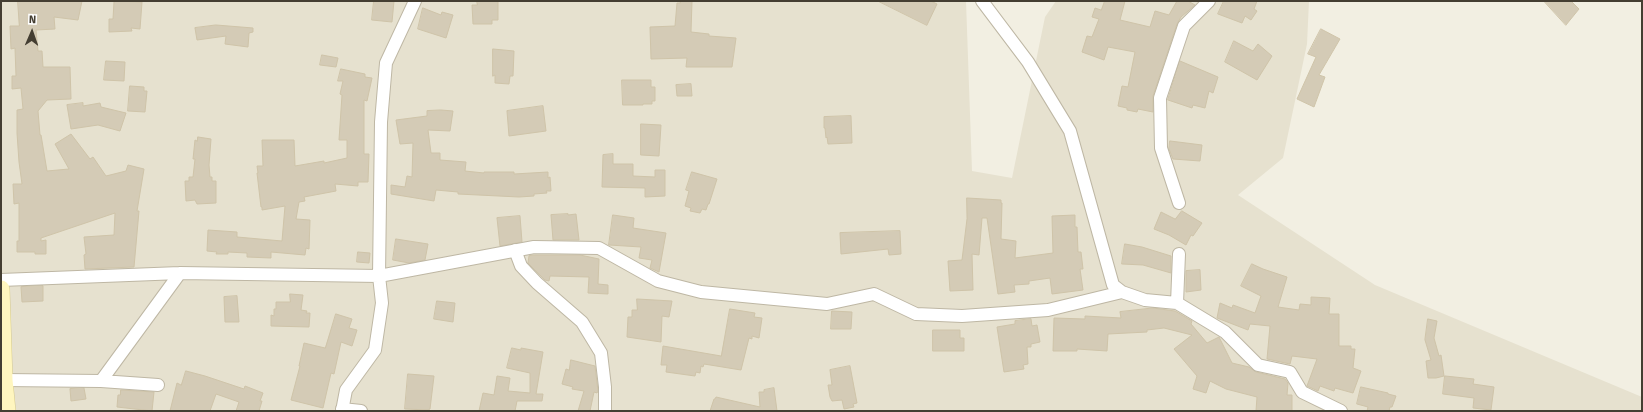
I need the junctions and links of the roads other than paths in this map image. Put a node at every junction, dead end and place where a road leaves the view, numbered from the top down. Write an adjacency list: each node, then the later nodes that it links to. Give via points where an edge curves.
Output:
1 (415, 1): 8 (street, via 386,63 381,122)
2 (982, 1): 11 (street, via 1028,62 1070,131 1113,285)
3 (1209, 1): 4 (street, via 1184,26 1160,98 1161,148)
4 (1179, 203)
5 (515, 250): 8 (street); 11 (street, via 534,247 599,248 658,281 701,292 827,304 874,294 916,314 962,316 1048,310); 19 (street, via 521,266 582,322 601,353)
6 (1179, 254): 12 (street)
7 (180, 273): 8 (street); 9 (street); 14 (street)
8 (379, 276): 16 (street, via 382,303 375,350 346,390)
9 (1, 280)
10 (1, 289): 13 (main road)
11 (1122, 292): 12 (street, via 1145,300)
12 (1177, 303): 20 (street, via 1225,332 1258,365 1290,372 1302,392)
13 (4, 380): 14 (street); 17 (main road)
14 (101, 381): 15 (street)
15 (158, 385)
16 (342, 410): 18 (street)
17 (7, 411)
18 (361, 411)
19 (605, 411)
20 (1341, 411)

